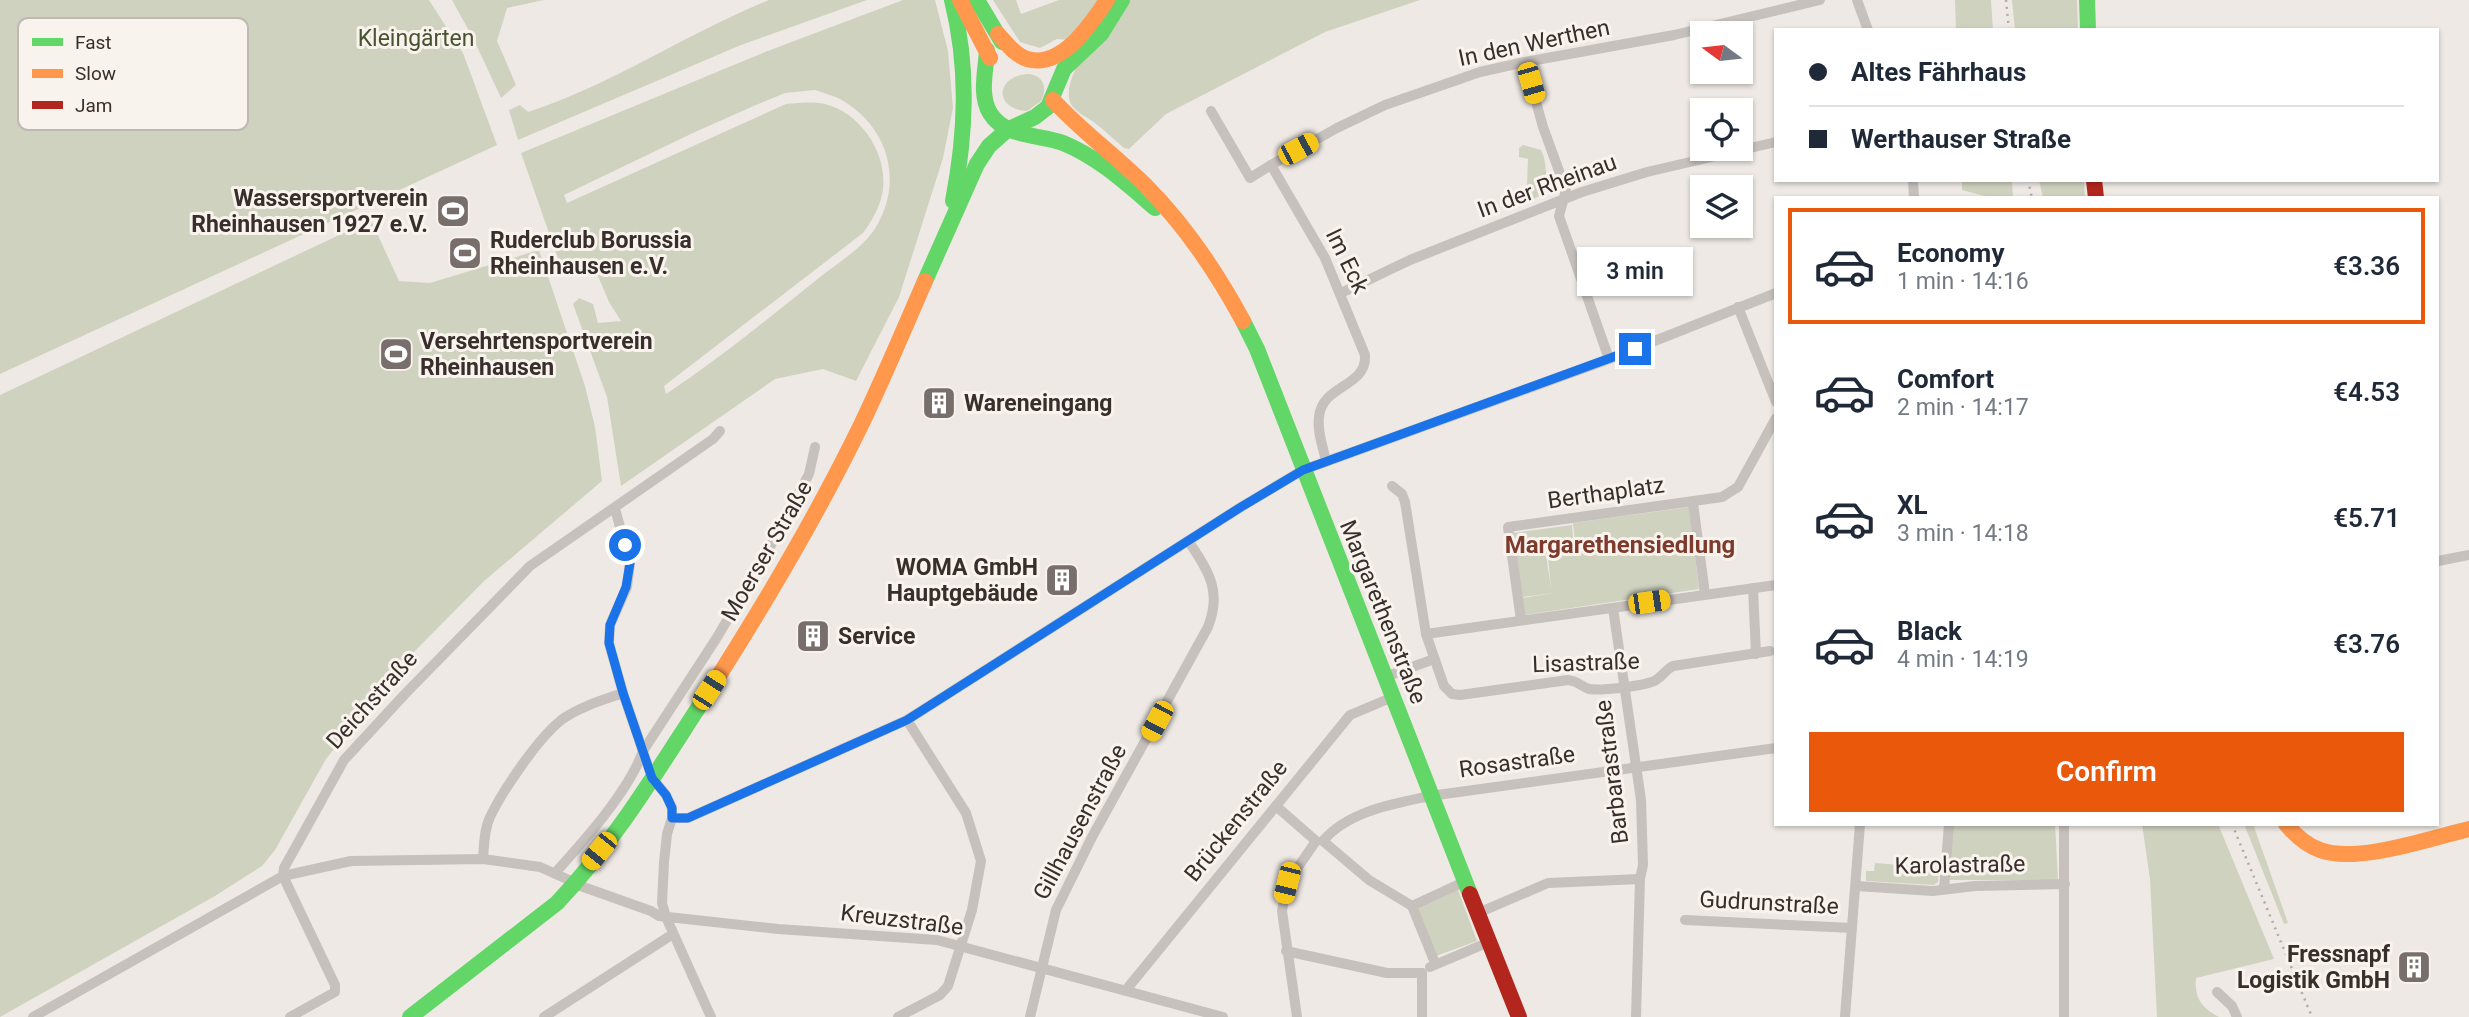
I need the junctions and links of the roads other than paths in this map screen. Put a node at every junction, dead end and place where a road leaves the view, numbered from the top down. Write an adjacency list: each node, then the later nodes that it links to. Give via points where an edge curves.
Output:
1 (951, 0): 21 (main road, Moerser Straße, via 965,63 966,116)
2 (960, 0): 12 (main road)
3 (977, 0): 11 (main road)
4 (1107, 0): 11 (main road, via 1083,33 1049,60 1029,61)
5 (1122, 0): 14 (main road, via 1101,34 1064,69)
6 (1819, 0): 13 (street, In den Werthen, via 1742,21)
7 (1857, 0): 9 (street)
8 (2087, 0): 10 (main road)
9 (1867, 28)
10 (2088, 28)
11 (998, 34): 14 (main road, Margarethenstraße, via 1011,57 1045,75)
12 (987, 50): 16 (main road, via 996,104 1003,114); 17 (main road, via 983,95 990,114)
13 (1525, 62): 19 (street, In den Werthen, via 1480,72 1385,105); 20 (street, via 1566,190)
14 (1053, 100): 16 (main road, Moerser Straße, via 1044,112); 22 (main road, Margarethenstraße, via 1143,183)
15 (1211, 111): 19 (street, via 1250,178)
16 (1025, 121): 17 (main road, Moerser Straße)
17 (1007, 130): 21 (main road, Moerser Straße, via 978,163); 22 (main road, Margarethenstraße, via 1049,138 1087,155)
18 (1774, 142): 20 (street, In der Rheinau, via 1647,172)
19 (1271, 165): 23 (street, Im Eck)
20 (1562, 201): 23 (street, In der Rheinau, via 1410,260); 26 (street, via 1559,216)
21 (946, 232): 56 (main road, Moerser Straße, via 862,423 817,510 762,609)
22 (1186, 234): 32 (main road, Margarethenstraße, via 1205,254 1232,298 1257,349)
23 (1340, 293): 31 (street, Im Eck, via 1366,365 1359,376 1323,402 1318,428)
24 (1774, 294): 25 (street)
25 (1738, 307): 26 (street); 27 (street)
26 (1609, 359): 31 (street)
27 (1774, 397)
28 (1774, 422): 34 (street, via 1738,487 1722,497)
29 (720, 431): 35 (street, Deichstraße)
30 (815, 447): 54 (street, Moerser Straße, via 809,474 763,560)
31 (1326, 461): 32 (street)
32 (1303, 470): 36 (street); 48 (main road, Margarethenstraße)
33 (1392, 486): 44 (street, Lisastraße, via 1405,502)
34 (1693, 503): 41 (street, Berthaplatz); 43 (street, Berthaplatz, via 1508,527)
35 (615, 509): 50 (street, via 630,563 626,587 610,625 609,643); 67 (street, Deichstraße, via 530,566 344,760)
36 (1189, 542): 52 (street); 84 (street, Gillhausenstraße, via 1208,570 1216,597 1214,612 1056,910)
37 (2469, 555): 38 (street)
38 (2439, 561)
39 (1774, 585): 40 (street)
40 (1753, 588): 41 (street); 46 (street)
41 (1705, 594): 42 (street)
42 (1613, 608): 43 (street); 49 (street, Barbarastraße)
43 (1521, 620): 44 (street)
44 (1426, 635): 47 (street, Lisastraße)
45 (1770, 651): 46 (street, Lisastraße)
46 (1756, 653): 49 (street, Lisastraße, via 1673,666 1657,680)
47 (1434, 659): 48 (street); 49 (street, Lisastraße, via 1452,694 1568,680 1594,689)
48 (1385, 677): 51 (main road, Margarethenstraße)
49 (1624, 687): 55 (street, Barbarastraße)
50 (623, 693): 54 (street); 66 (street, via 579,709 547,735 490,818)
51 (1393, 697): 57 (main road, Margarethenstraße); 58 (street, Brückenstraße, via 1350,715)
52 (907, 720): 59 (street, via 688,818); 81 (street, via 965,813 981,861)
53 (1774, 748): 55 (street, Rosastraße)
54 (643, 751): 56 (street); 68 (street, Moerser Straße, via 636,769 585,840)
55 (1635, 766): 57 (street, Rosastraße); 69 (street, Barbarastraße, via 1641,800)
56 (652, 778): 59 (street, via 666,795); 68 (main road, Moerser Straße, via 585,868)
57 (1430, 796): 65 (street, Rosastraße, via 1353,818); 70 (main road, Margarethenstraße)
58 (1276, 806): 65 (street); 86 (street, Brückenstraße)
59 (672, 818): 76 (street, via 664,862)
60 (1860, 826): 72 (street)
61 (1949, 826): 73 (street)
62 (2064, 826): 71 (street)
63 (2288, 826): 64 (main road, via 2309,846 2340,855)
64 (2469, 829)
65 (1320, 841): 74 (street, via 1369,880); 82 (street, Rosastraße, via 1287,883 1282,911)
66 (483, 859): 67 (street, Kreuzstraße, via 351,861); 68 (street, Kreuzstraße, via 540,867)
67 (282, 876): 88 (street); 89 (street, via 335,985 335,992)
68 (566, 879): 76 (street, Kreuzstraße); 90 (main road, Moerser Straße, via 514,935)
69 (1640, 879): 75 (street, via 1548,883); 99 (street, Barbarastraße)
70 (1466, 881): 74 (street); 75 (main road, Margarethenstraße)
71 (2065, 884): 73 (street, Karolastraße); 101 (street)
72 (1856, 886): 73 (street, Karolastraße); 78 (street)
73 (1944, 889)
74 (1412, 906): 83 (street)
75 (1478, 914): 80 (main road, Margarethenstraße)
76 (666, 917): 79 (street); 81 (street, Kreuzstraße, via 937,940)
77 (1685, 920): 78 (street, Gudrunstraße)
78 (1852, 928): 100 (street)
79 (673, 933): 91 (street); 92 (street)
80 (1489, 942): 83 (street); 98 (main road, Margarethenstraße)
81 (962, 946): 84 (street, Kreuzstraße); 93 (street, via 948,986 940,995)
82 (1286, 951): 85 (street, via 1387,973); 96 (street, Rosastraße)
83 (1435, 963): 85 (street)
84 (1042, 967): 86 (street, Kreuzstraße); 94 (street, Gillhausenstraße)
85 (1422, 973): 97 (street)
86 (1126, 990): 95 (street, Kreuzstraße)
87 (2217, 992): 102 (street)
88 (33, 1017)
89 (290, 1017)
90 (410, 1017)
91 (544, 1017)
92 (711, 1017)
93 (898, 1017)
94 (1030, 1017)
95 (1223, 1017)
96 (1297, 1017)
97 (1422, 1017)
98 (1519, 1017)
99 (1636, 1017)
100 (1844, 1017)
101 (2064, 1017)
102 (2237, 1017)

